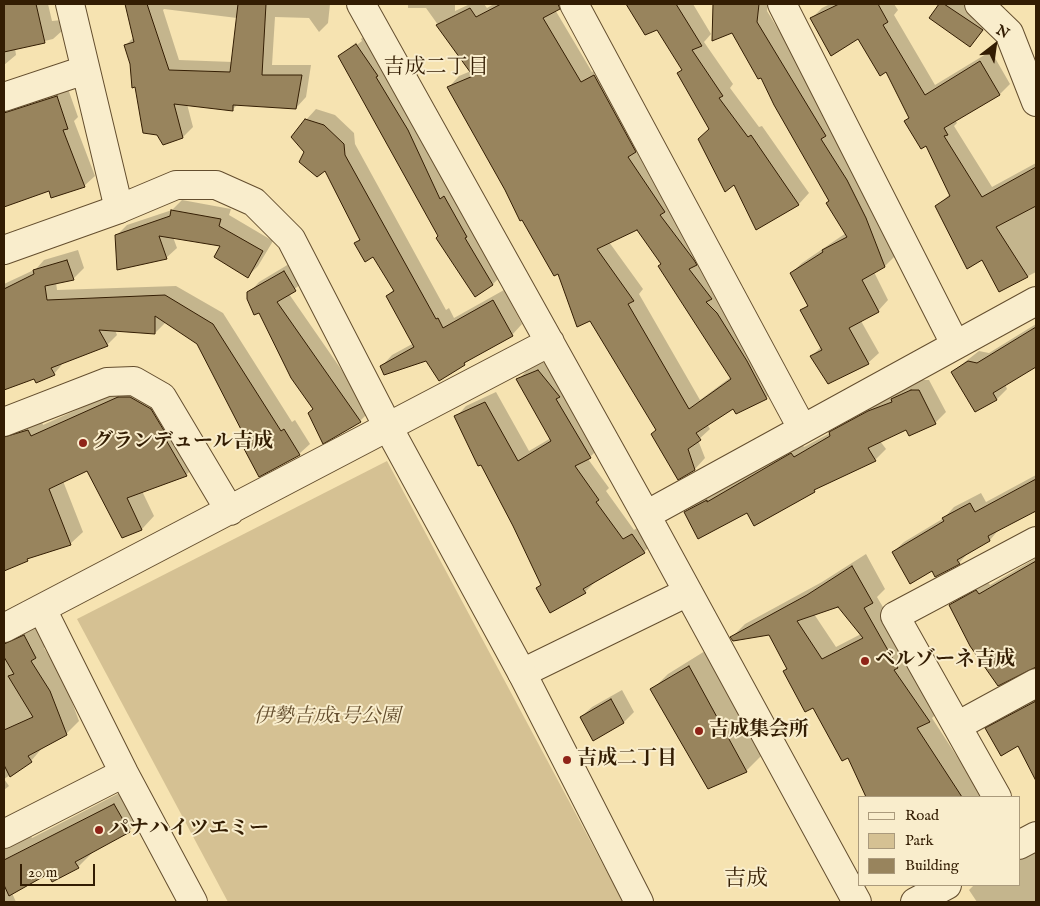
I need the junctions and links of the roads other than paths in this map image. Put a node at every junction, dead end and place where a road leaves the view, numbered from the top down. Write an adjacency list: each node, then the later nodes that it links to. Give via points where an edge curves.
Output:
1 (70, 4): 6 (street)
2 (361, 4): 12 (street)
3 (574, 4): 16 (street)
4 (782, 4): 13 (street)
5 (979, 4): 8 (street, via 1009,34)
6 (85, 70): 7 (street); 9 (street)
7 (4, 97)
8 (1036, 102)
9 (119, 209): 10 (street); 15 (street, via 176,185 216,185 254,202 291,239)
10 (4, 250)
11 (1036, 301): 13 (street)
12 (550, 342): 15 (street); 18 (street)
13 (955, 344): 16 (street)
14 (4, 422): 17 (street, via 108,382 134,381 162,397)
15 (388, 427): 17 (street); 23 (street)
16 (802, 428): 18 (street)
17 (230, 511): 21 (street)
18 (646, 515): 20 (street)
19 (1036, 541): 25 (street, via 895,616)
20 (688, 592): 23 (street); 32 (street)
21 (42, 609): 22 (street); 26 (street)
22 (4, 628)
23 (522, 672): 31 (street)
24 (1036, 683): 25 (street)
25 (957, 726): 27 (street)
26 (124, 773): 28 (street); 30 (street)
27 (996, 796)
28 (4, 834)
29 (945, 886): 33 (street)
30 (193, 902)
31 (639, 902)
32 (857, 902)
33 (916, 902)

